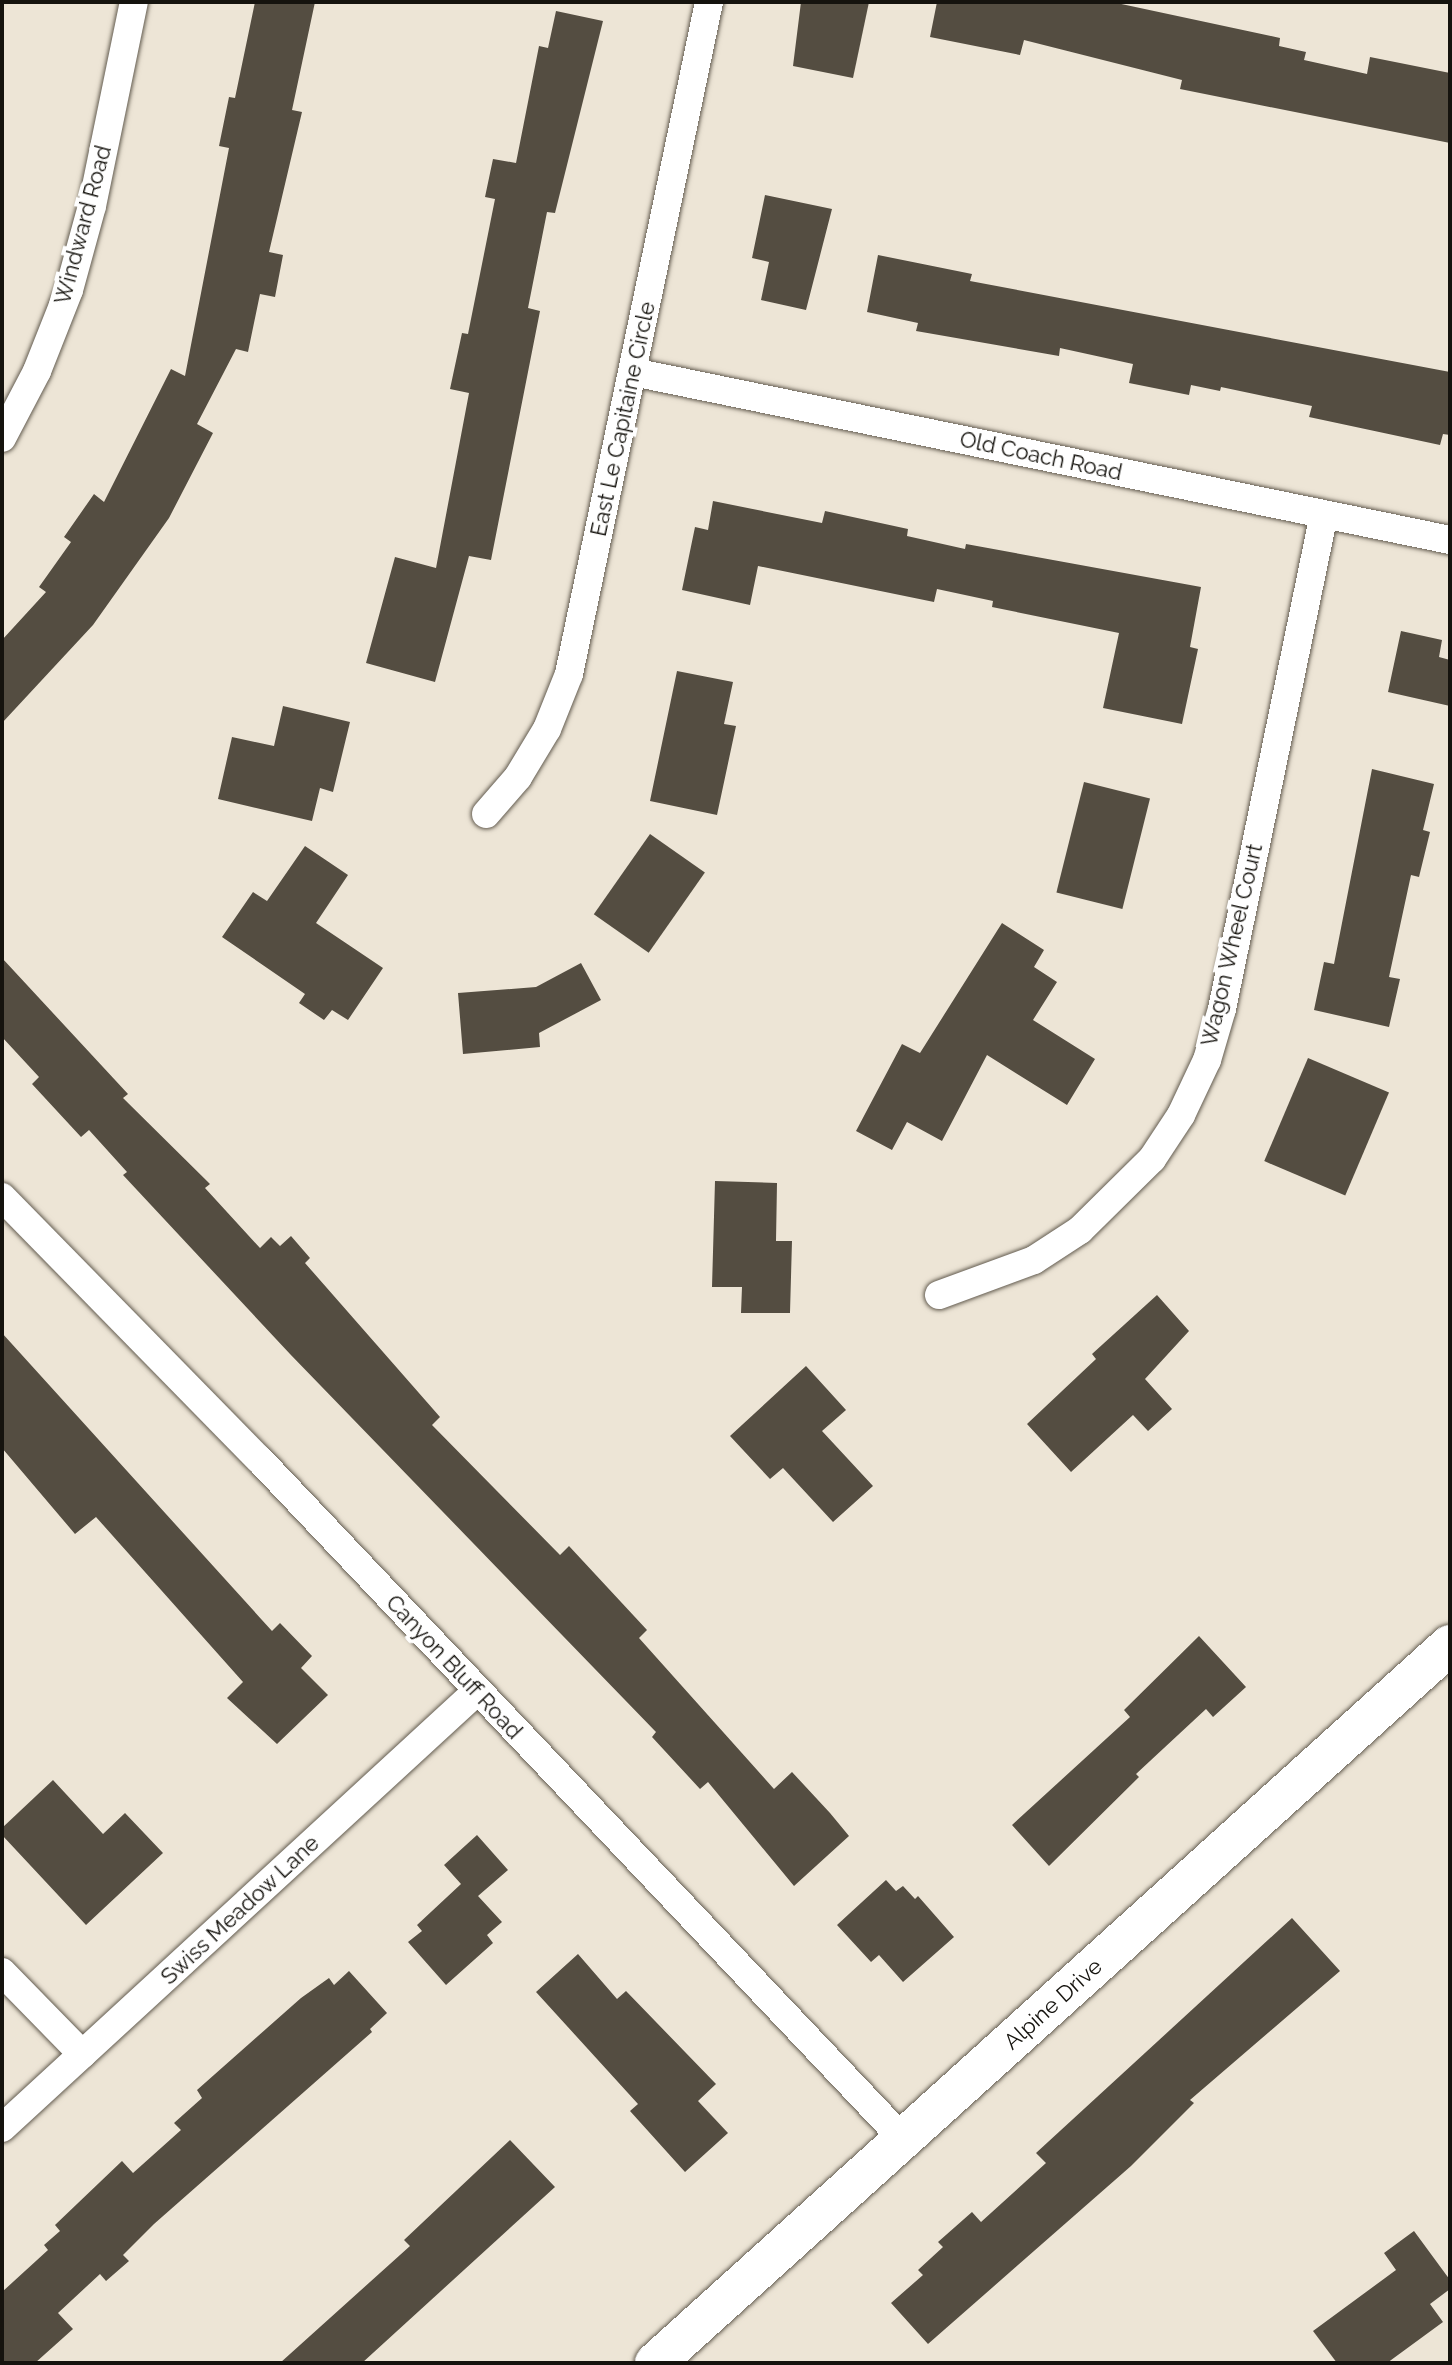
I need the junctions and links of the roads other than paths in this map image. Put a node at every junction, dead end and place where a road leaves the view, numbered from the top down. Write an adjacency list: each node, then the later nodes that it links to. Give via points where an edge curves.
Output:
1 (134, 2): 4 (street, Windward Road, via 69,290 37,371)
2 (709, 2): 3 (street, East Le Capitaine Circle)
3 (633, 372): 5 (street, Old Coach Road); 7 (street, East Le Capitaine Circle, via 569,674 547,729 518,777)
4 (2, 438)
5 (1324, 514): 6 (street, Old Coach Road); 9 (street, Wagon Wheel Court, via 1222,1009 1207,1060 1181,1115 1152,1159 1080,1230 1006,1273)
6 (1450, 540)
7 (486, 814)
8 (2, 1197): 11 (street, Canyon Bluff Road)
9 (939, 1295)
10 (1450, 1645): 15 (street, Alpine Drive)
11 (477, 1691): 13 (street, Swiss Meadow Lane); 15 (street, Canyon Bluff Road)
12 (2, 1972): 13 (street)
13 (82, 2054): 14 (street, Swiss Meadow Lane)
14 (2, 2128)
15 (903, 2139): 16 (street, Alpine Drive)
16 (655, 2363)

